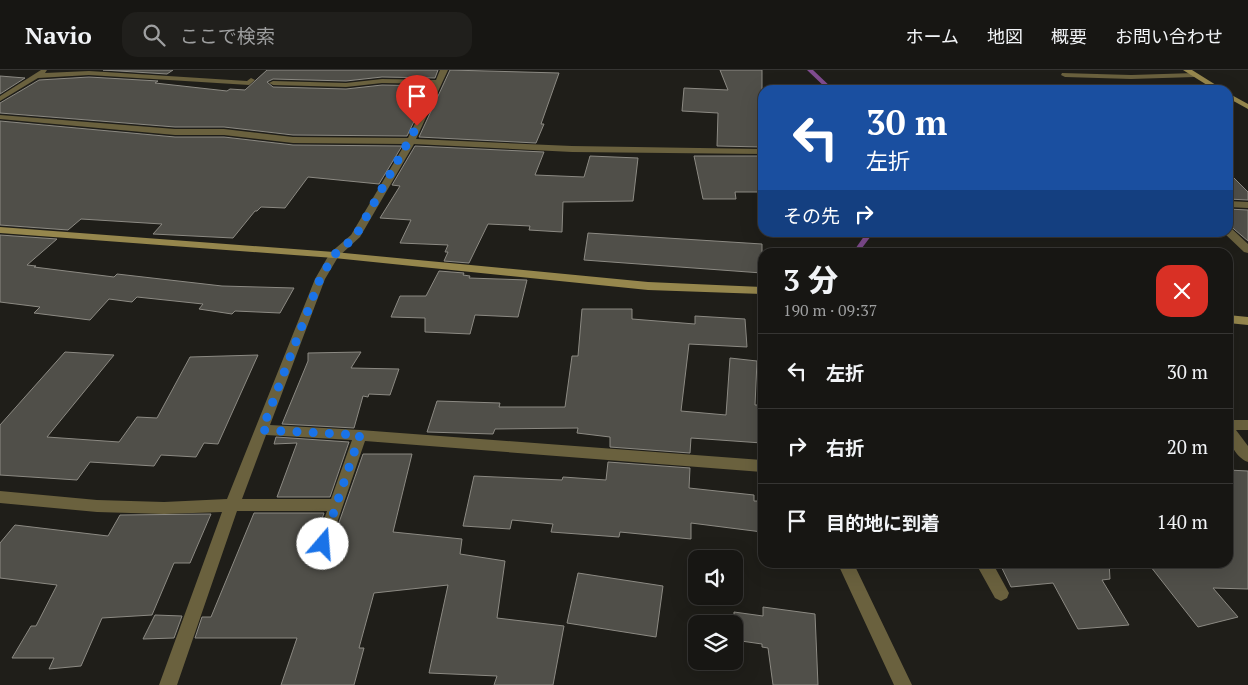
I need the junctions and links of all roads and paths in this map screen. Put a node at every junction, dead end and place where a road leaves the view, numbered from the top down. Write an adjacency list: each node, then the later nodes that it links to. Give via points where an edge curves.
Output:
1 (46, 70): 6 (street)
2 (444, 70): 8 (street)
3 (1187, 70): 5 (street)
4 (1065, 74): 5 (street, via 1132,80)
5 (1195, 75): 10 (street)
6 (38, 76): 7 (street, via 89,73 249,83); 12 (street)
7 (251, 80)
8 (438, 82): 9 (street); 15 (street)
9 (273, 83)
10 (1212, 85)
11 (1233, 98): 13 (street)
12 (0, 99)
13 (1248, 107)
14 (0, 118): 15 (street, via 176,132 224,132 293,140)
15 (411, 141): 16 (street, via 572,149); 22 (street, via 355,237)
16 (758, 152)
17 (1233, 204): 18 (street)
18 (1248, 205)
19 (0, 230): 22 (street)
20 (1233, 236): 21 (street)
21 (1248, 250)
22 (334, 255): 23 (street, via 648,286); 28 (street, via 320,279)
23 (758, 291)
24 (1233, 320): 25 (street)
25 (1248, 321)
26 (1233, 425): 27 (street)
27 (1248, 425)
28 (262, 430): 29 (street); 34 (street)
29 (360, 435): 32 (street); 35 (street)
30 (1233, 436): 31 (street)
31 (1248, 456)
32 (758, 466)
33 (0, 498): 34 (street, via 97,506)
34 (233, 505): 35 (street); 40 (street)
35 (336, 506): 36 (street)
36 (323, 544)
37 (848, 568): 41 (street)
38 (986, 568): 39 (street)
39 (1001, 593)
40 (168, 685)
41 (903, 685)

